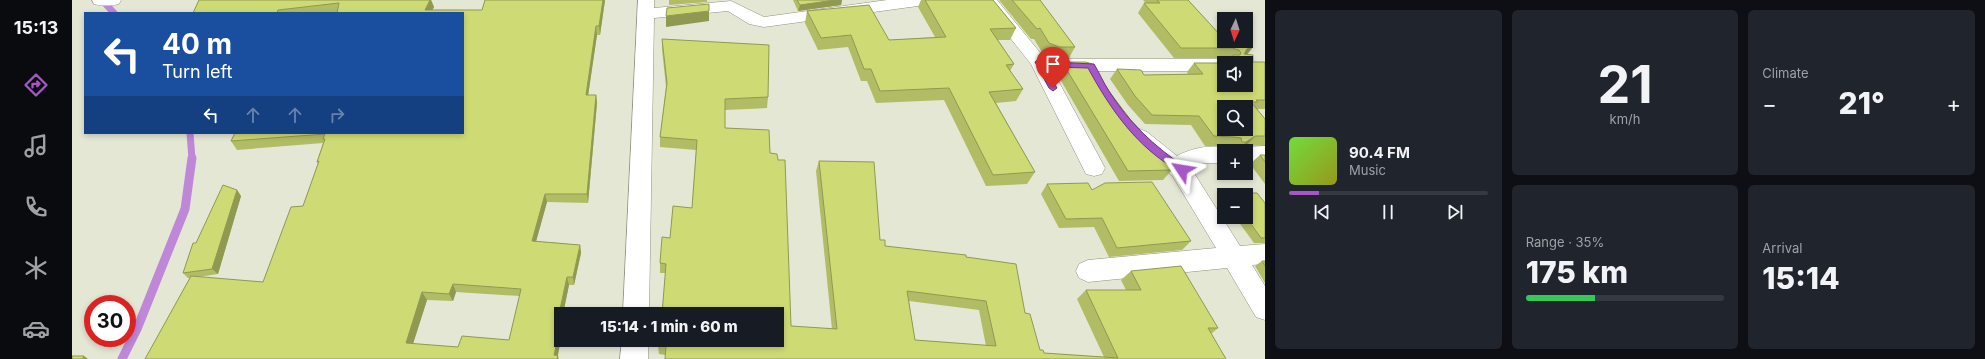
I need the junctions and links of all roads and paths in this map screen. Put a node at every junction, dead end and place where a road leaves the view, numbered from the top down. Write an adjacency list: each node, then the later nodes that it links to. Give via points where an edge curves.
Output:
1 (100, 0): 2 (street)
2 (109, 0): 3 (street)
3 (113, 0)
4 (925, 0): 6 (street, via 764,22 755,20 731,6)
5 (988, 0): 7 (street)
6 (646, 7): 20 (street)
7 (1039, 62): 8 (street, via 1052,65); 15 (street)
8 (1091, 65): 9 (street); 10 (street)
9 (1217, 65)
10 (1102, 86)
11 (1128, 121): 16 (street, via 1142,138)
12 (1265, 154): 14 (street)
13 (1217, 155): 16 (street, via 1190,158 1184,162)
14 (1253, 155)
15 (1094, 168)
16 (1182, 170): 18 (street)
17 (1265, 254): 18 (street)
18 (1232, 256): 19 (street); 21 (street)
19 (1088, 271)
20 (636, 307)
21 (1265, 309)
22 (635, 347): 23 (street)
23 (634, 359)

